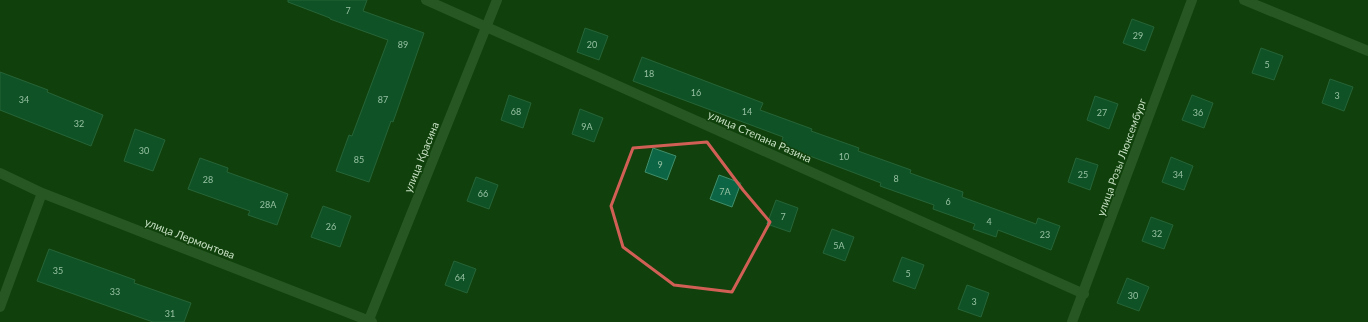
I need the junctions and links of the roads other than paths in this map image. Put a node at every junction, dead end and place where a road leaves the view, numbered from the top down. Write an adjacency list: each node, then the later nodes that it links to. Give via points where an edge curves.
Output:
1 (426, 0): 5 (street, улица Степана Разина)
2 (497, 0): 5 (street, улица Красина)
3 (1192, 0): 9 (street, улица Розы Люксембург)
4 (1244, 0): 6 (street)
5 (486, 28): 9 (street, улица Степана Разина); 11 (street, улица Красина)
6 (1368, 50)
7 (0, 172): 8 (street, улица Лермонтова)
8 (42, 193): 10 (street); 11 (street, улица Лермонтова)
9 (1084, 294): 12 (street, улица Розы Люксембург)
10 (0, 307)
11 (369, 322)
12 (1072, 322)

